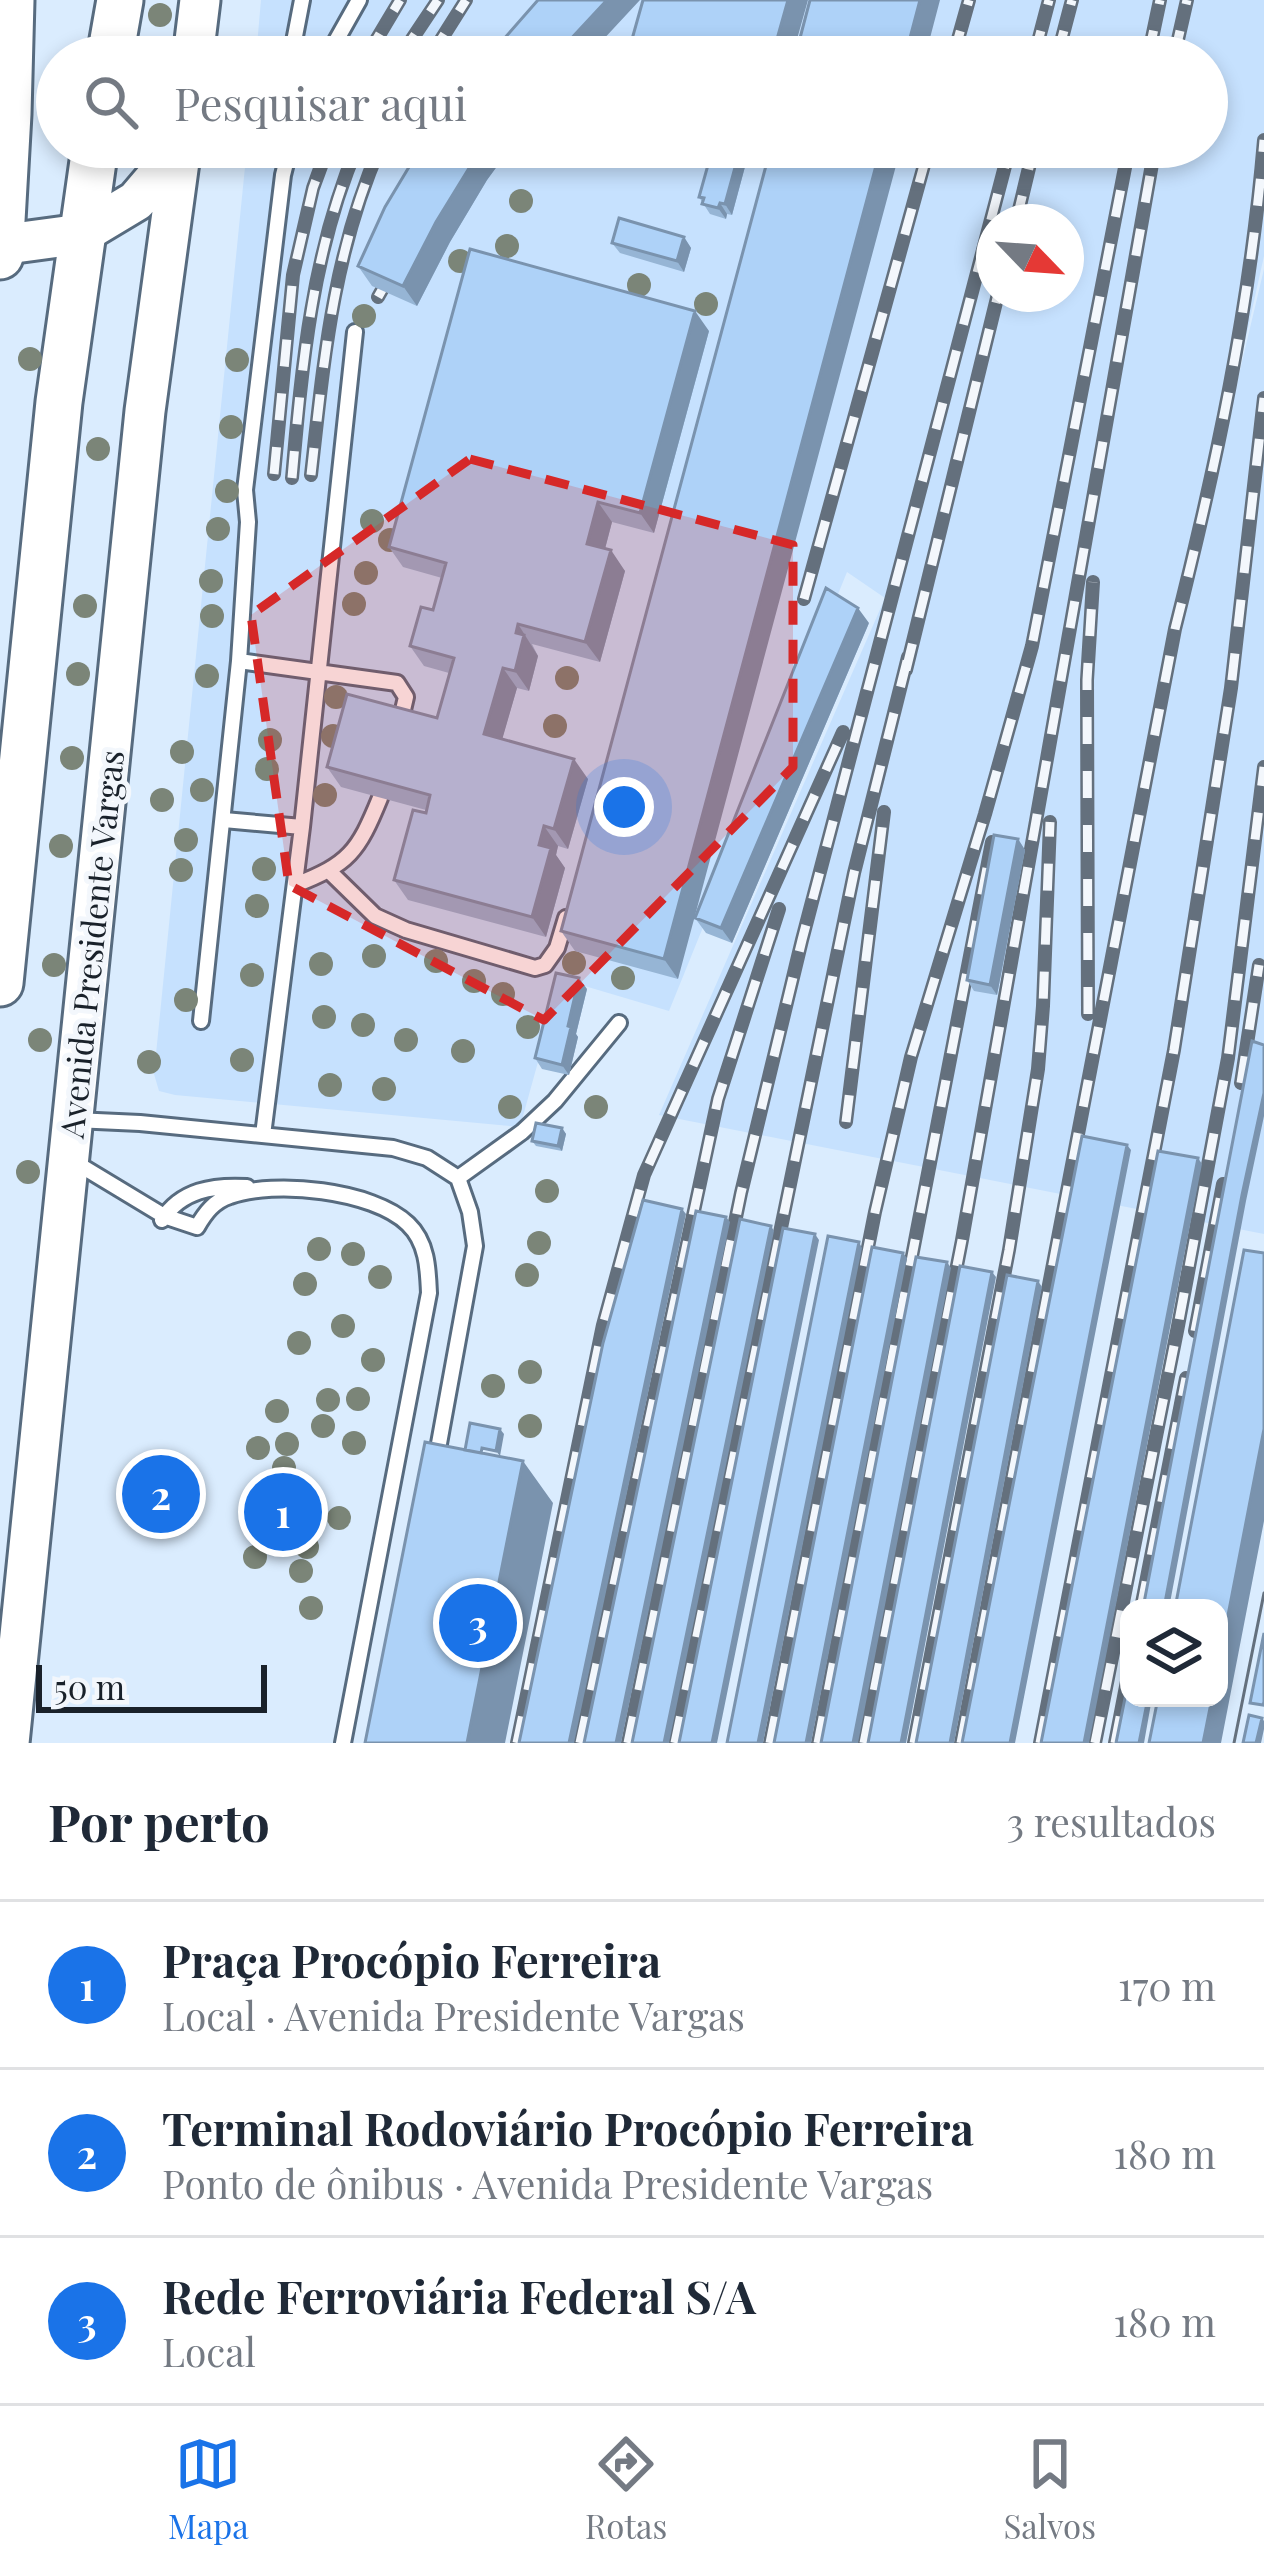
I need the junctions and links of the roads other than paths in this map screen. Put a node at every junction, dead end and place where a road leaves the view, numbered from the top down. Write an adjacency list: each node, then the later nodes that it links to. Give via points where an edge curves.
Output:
1 (11, 0): 15 (main road)
2 (120, 0): 6 (main road)
3 (200, 0): 7 (main road)
4 (302, 0): 8 (lane)
5 (359, 0): 9 (lane)
6 (114, 36)
7 (196, 36)
8 (294, 36)
9 (339, 36)
10 (92, 168): 14 (main road)
11 (163, 168): 14 (main road, via 136,200)
12 (176, 168): 33 (main road, Avenida Presidente Vargas)
13 (284, 168): 19 (lane, via 245,490)
14 (81, 234): 15 (main road); 18 (main road)
15 (0, 245): 16 (main road)
16 (0, 256)
17 (355, 332): 20 (lane)
18 (34, 646): 21 (main road); 29 (main road)
19 (239, 661): 20 (lane); 24 (lane)
20 (318, 671): 22 (lane, via 397,683 406,697); 25 (lane)
21 (0, 701)
22 (400, 724)
23 (380, 797): 26 (lane, via 362,839)
24 (224, 820): 25 (lane); 30 (lane)
25 (302, 827): 27 (lane)
26 (329, 872): 27 (lane); 28 (lane, via 376,916 406,930 535,968 557,948)
27 (295, 885): 32 (lane)
28 (569, 906)
29 (0, 983)
30 (201, 1021)
31 (619, 1023): 34 (lane, via 555,1101)
32 (263, 1135): 33 (lane); 34 (lane, via 393,1148)
33 (70, 1140): 36 (lane); 38 (main road, Avenida Presidente Vargas)
34 (458, 1178): 37 (lane, via 475,1246)
35 (264, 1188): 36 (lane, via 214,1186 188,1195); 36 (lane, via 215,1203 197,1227); 39 (lane, via 327,1193 393,1213 411,1226 428,1270)
36 (162, 1219)
37 (434, 1472)
38 (9, 1743)
39 (343, 1743)

